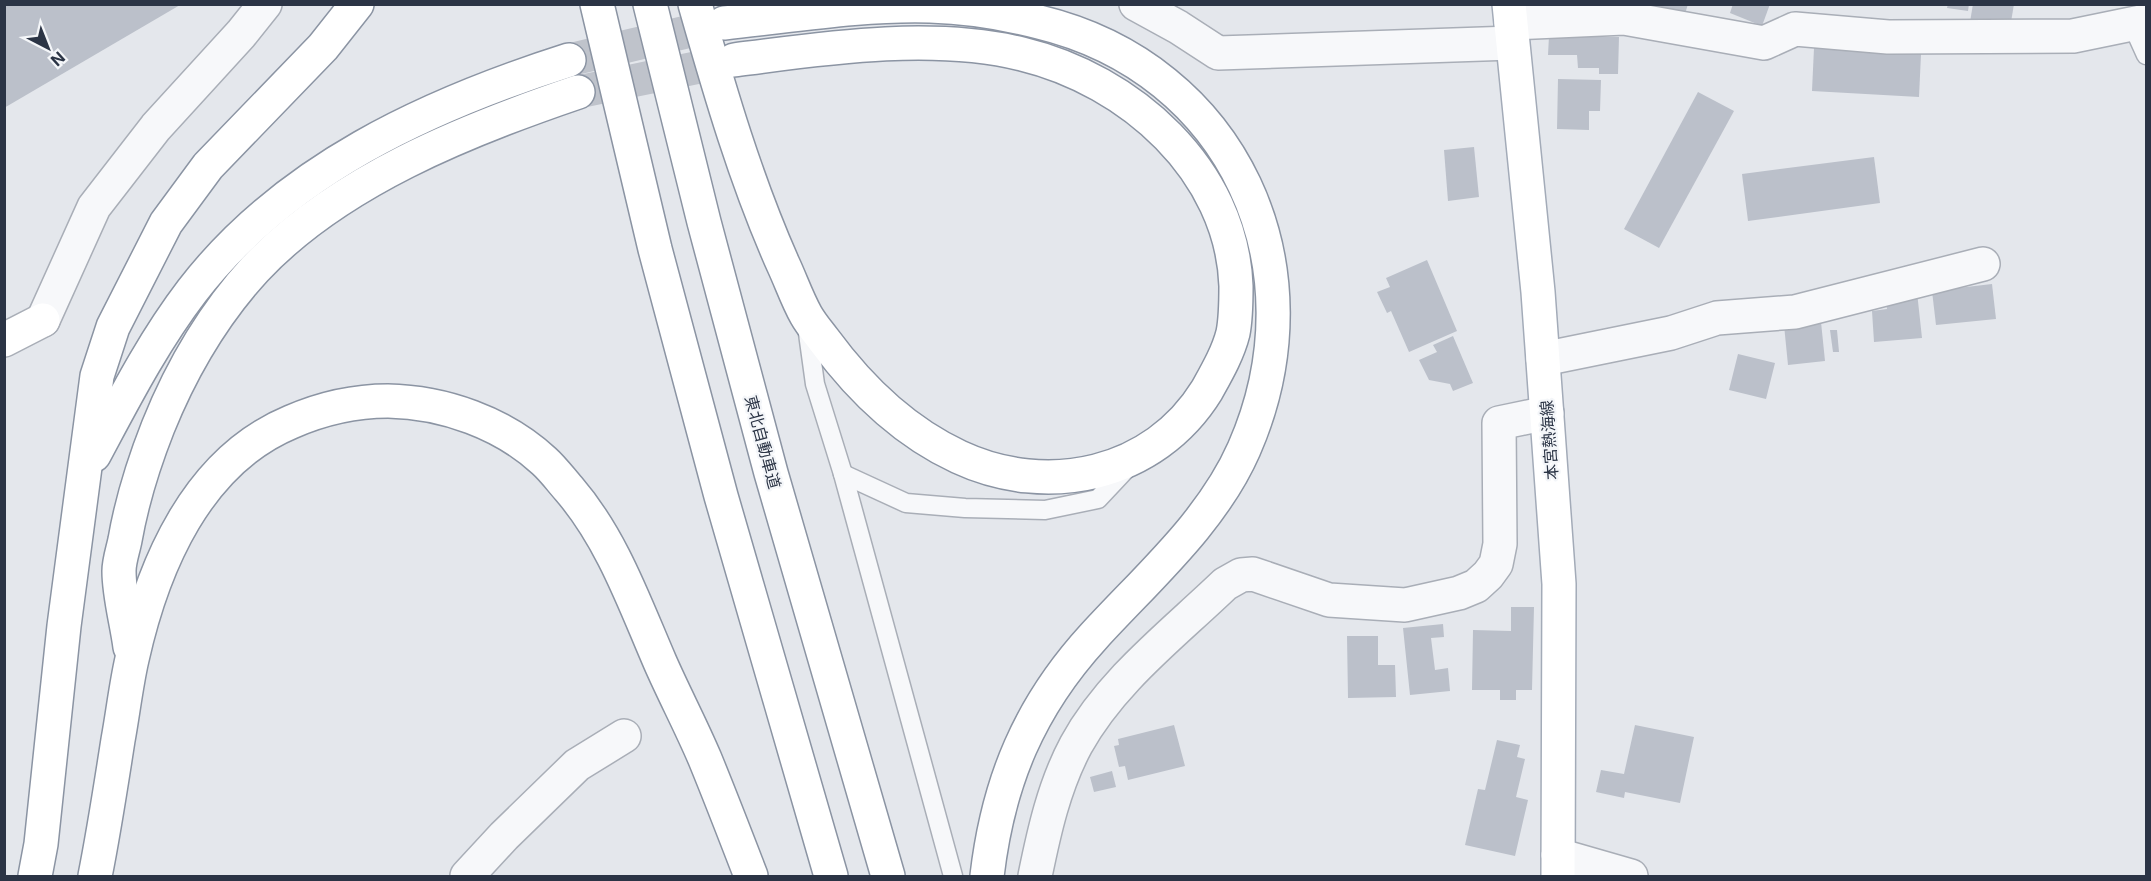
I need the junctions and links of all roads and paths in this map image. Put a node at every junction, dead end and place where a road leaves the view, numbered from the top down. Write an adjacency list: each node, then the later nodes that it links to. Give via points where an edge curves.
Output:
1 (266, 4): 18 (street, via 156,127 94,207)
2 (357, 4): 23 (main road, via 323,46 208,166 166,223 110,337 97,376)
3 (597, 4): 32 (main road, via 655,249 706,440)
4 (650, 4): 33 (main road, 東北自動車道, via 771,473)
5 (695, 4): 17 (main road, via 766,226)
6 (1136, 4): 11 (street, via 1218,53)
7 (1637, 12): 8 (street, via 1764,43); 11 (street, via 1624,18)
8 (1799, 17): 9 (street, via 1888,37 2073,36)
9 (2139, 23): 12 (lane)
10 (724, 24): 35 (main road, via 930,6 1040,22 1093,39 1138,64 1200,117 1244,180 1261,223 1274,301 1272,340 1260,408 1244,451 1200,521 1091,639 1038,708 1002,796)
11 (1511, 24): 20 (main road, 本宮熱海線)
12 (2146, 55)
13 (569, 60): 23 (main road, via 439,107 377,137 274,208 228,249 192,291 158,340)
14 (734, 60): 22 (main road, via 864,46 974,45 1023,54 1065,68 1108,89 1167,134 1189,159 1224,223 1234,258 1236,302 1233,333 1219,369 1197,405 1169,434)
15 (578, 92): 25 (main road, via 452,139 344,198 297,231 256,269 220,312 189,361 141,470 119,570)
16 (1983, 264): 20 (street, via 1795,312 1717,318 1671,333)
17 (806, 315): 22 (main road, via 838,359 901,424 970,463 1033,477 1065,477 1099,471); 24 (lane, via 815,384)
18 (43, 320): 19 (main road)
19 (4, 340)
20 (1543, 359): 21 (main road, 本宮熱海線)
21 (1547, 413): 27 (main road, 本宮熱海線, via 1559,584); 36 (street, via 1499,423 1500,544 1496,564 1476,586 1404,605 1329,600 1253,574 1241,575 1225,584 1141,663 1091,721 1059,786)
22 (1138, 456): 24 (lane, via 1098,499 1045,510 906,503)
23 (86, 469): 28 (main road)
24 (843, 474): 34 (lane)
25 (132, 658): 29 (main road); 31 (main road, via 155,581 178,531 204,489 251,444 270,430 315,411 361,401 413,402 461,413 506,433 544,460 603,537 704,757)
26 (624, 736): 30 (street, via 577,765)
27 (1558, 866): 37 (street)
28 (35, 876)
29 (95, 876)
30 (467, 876)
31 (751, 876)
32 (831, 876)
33 (888, 876)
34 (953, 876)
35 (987, 876)
36 (1035, 876)
37 (1631, 876)

